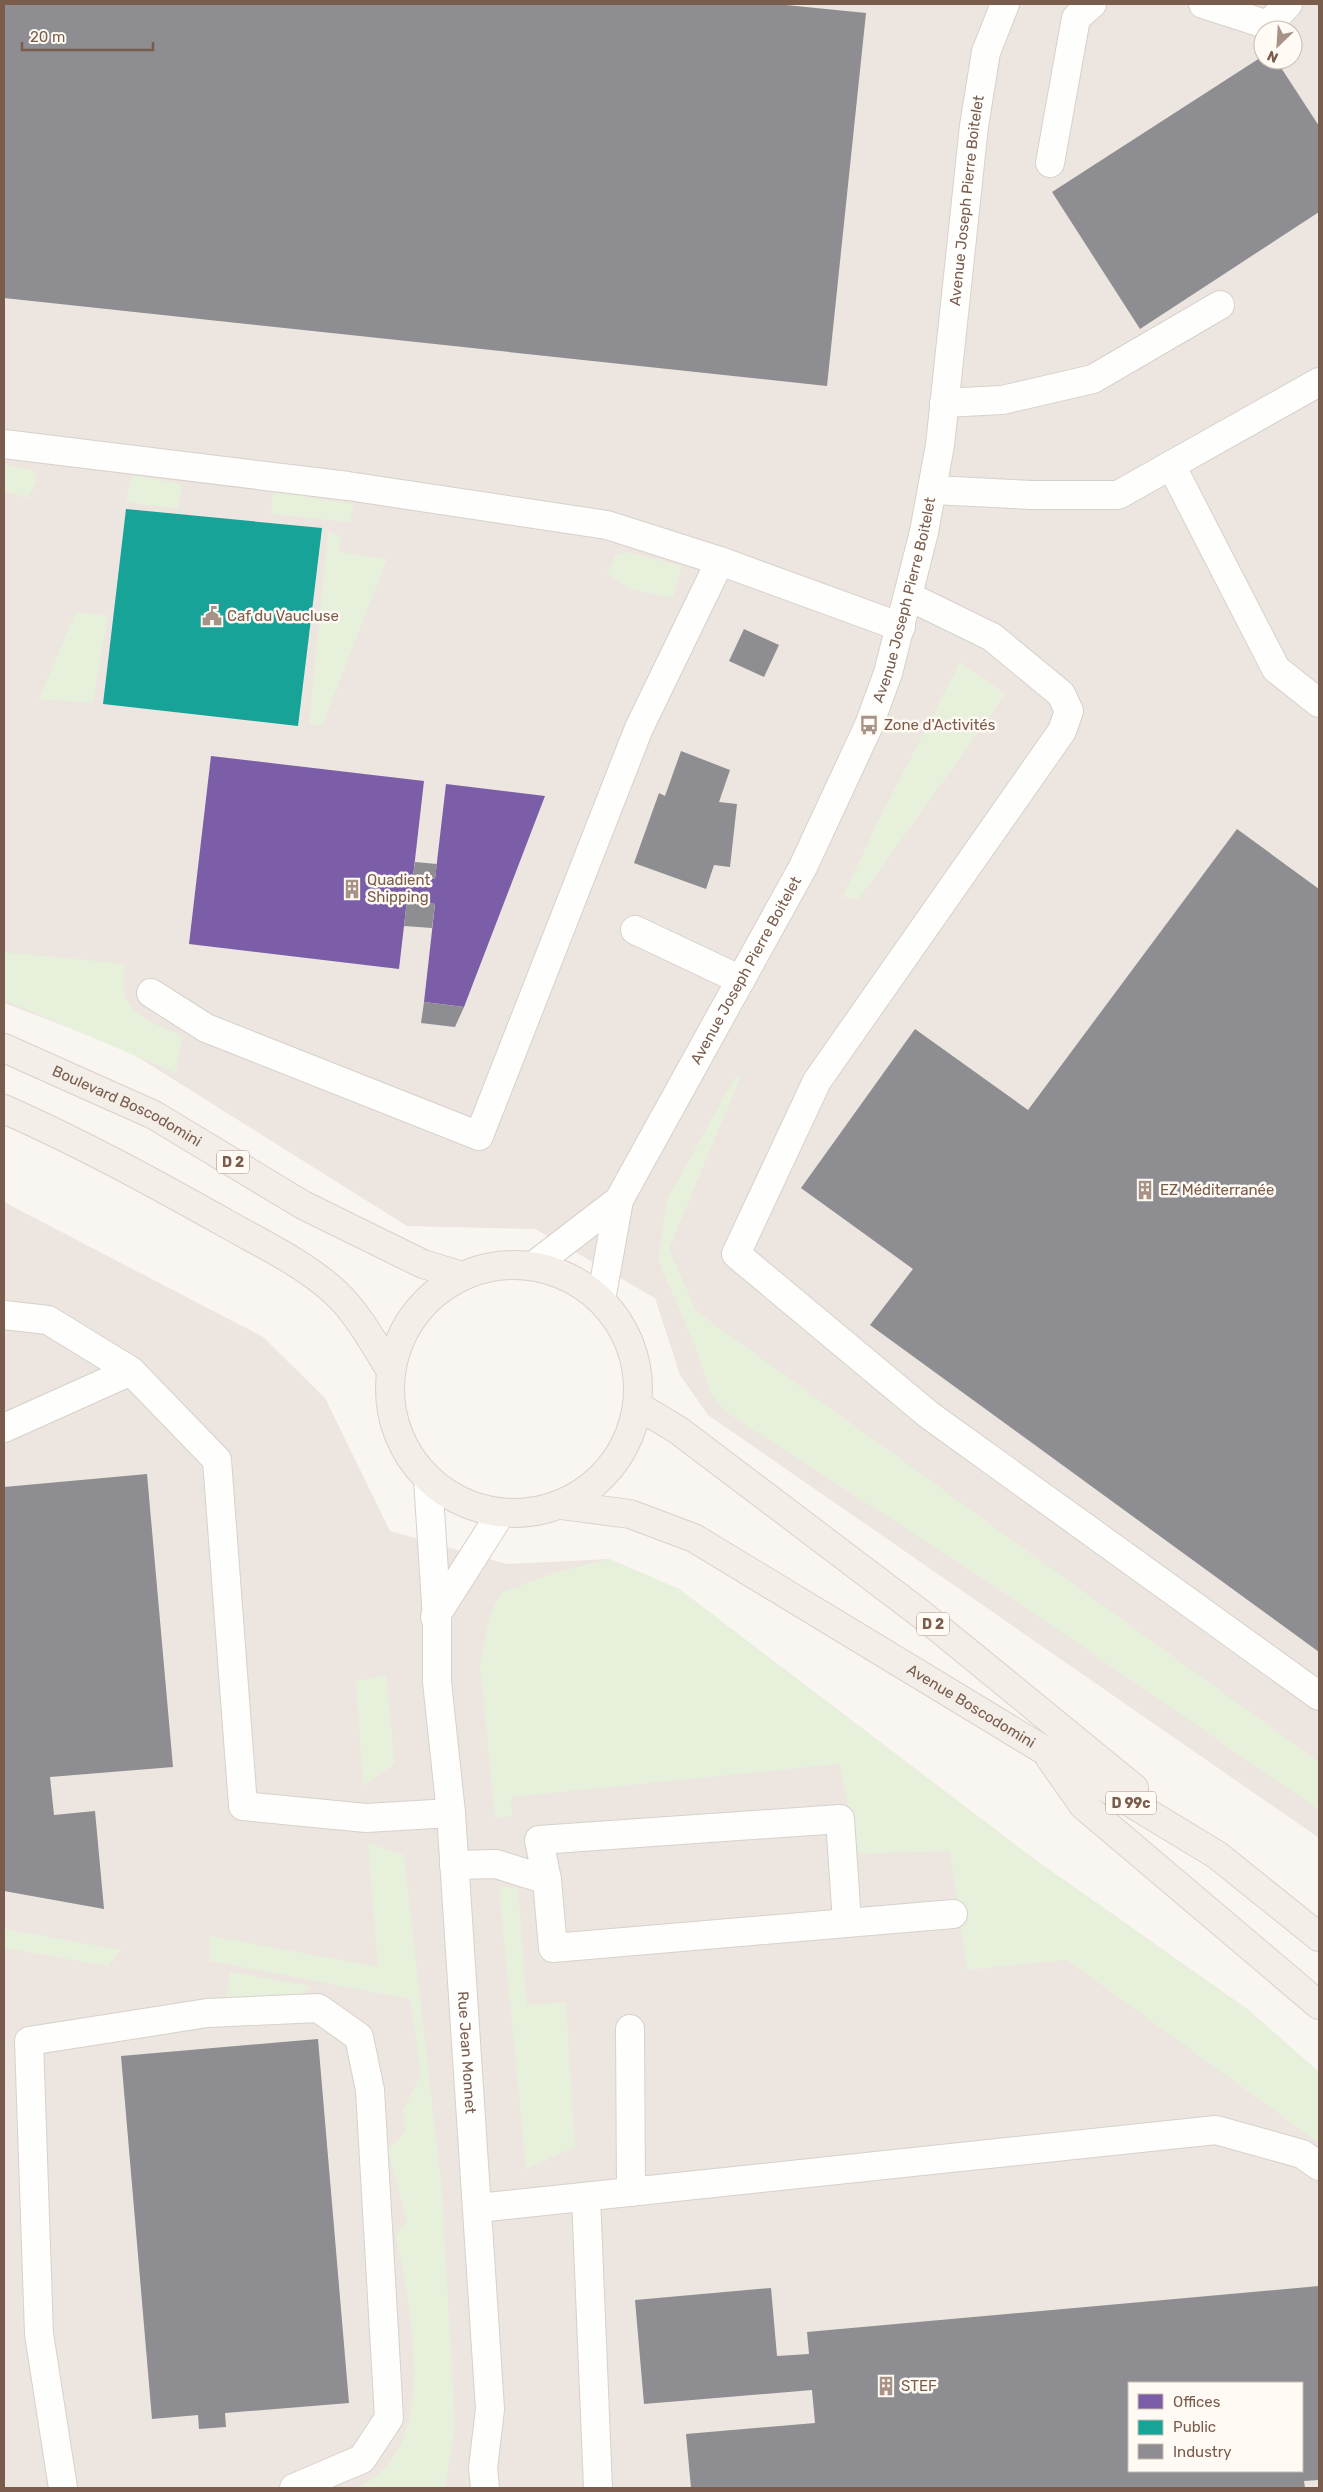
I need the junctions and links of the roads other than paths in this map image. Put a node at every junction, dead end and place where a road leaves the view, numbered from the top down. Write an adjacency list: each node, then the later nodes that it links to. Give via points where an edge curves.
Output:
1 (1005, 4): 8 (street, Avenue Joseph Pierre Boitelet, via 986,52 974,126)
2 (1092, 4): 5 (street, via 1076,18)
3 (1203, 4): 4 (street, via 1268,25)
4 (1288, 4)
5 (1050, 163)
6 (1220, 305): 8 (street, via 1093,379 1002,400)
7 (1319, 382): 10 (street)
8 (944, 403): 11 (street, Avenue Joseph Pierre Boitelet)
9 (4, 444): 12 (street, via 348,486 607,525)
10 (1171, 465): 11 (street, via 1118,495); 15 (street, via 1276,668)
11 (932, 490): 13 (street, Avenue Joseph Pierre Boitelet)
12 (720, 561): 14 (street); 18 (street, via 639,728 479,1136 206,1028)
13 (908, 596): 14 (street, Avenue Joseph Pierre Boitelet); 34 (street, via 992,637 1060,694 1069,711 1062,731 817,1081 736,1254 929,1415)
14 (900, 628): 17 (street, Avenue Joseph Pierre Boitelet, via 869,725 804,867)
15 (1319, 703)
16 (635, 930): 17 (street)
17 (742, 980): 21 (street, Avenue Joseph Pierre Boitelet)
18 (151, 993)
19 (4, 1048): 23 (main road, Boulevard Boscodomini / D 2, via 154,1115 303,1205 423,1264)
20 (4, 1109): 26 (main road, via 61,1134 317,1277 337,1294 359,1321)
21 (619, 1200): 22 (street, Avenue Joseph Pierre Boitelet); 24 (street, Avenue Joseph Pierre Boitelet)
22 (533, 1266): 23 (main road, via 497,1266); 24 (main road, via 570,1278)
23 (462, 1276): 26 (main road, via 428,1300 404,1332)
24 (601, 1300): 28 (main road, via 625,1331 637,1368)
25 (4, 1316): 27 (street, via 48,1320)
26 (391, 1370): 30 (main road, via 390,1401 396,1429 409,1456)
27 (131, 1371): 29 (street); 36 (street, via 217,1460 243,1806 366,1818)
28 (638, 1406): 31 (main road, via 625,1448 598,1482); 37 (main road, Avenue Boscodomini / D 2, via 678,1430 921,1614)
29 (4, 1428)
30 (428, 1479): 32 (main road, via 462,1502); 33 (street, Rue Jean Monnet)
31 (561, 1505): 32 (main road, via 532,1513); 35 (main road, Avenue Boscodomini, via 630,1514 694,1538)
32 (501, 1513): 33 (street)
33 (435, 1617): 36 (street, Rue Jean Monnet, via 437,1682)
34 (1319, 1696)
35 (1045, 1750): 37 (main road, D 99c); 44 (main road, Avenue Boscodomini, via 1083,1805)
36 (451, 1813): 38 (street, Rue Jean Monnet)
37 (1218, 1855): 41 (main road, Avenue Boscodomini / D 2); 43 (main road, D 99c)
38 (454, 1865): 39 (street, via 496,1864); 49 (street, Rue Jean Monnet)
39 (547, 1880): 42 (street, via 552,1948); 42 (street, via 539,1840 840,1819)
40 (953, 1914): 42 (street)
41 (1319, 1918)
42 (847, 1922)
43 (1319, 1937)
44 (1319, 2005)
45 (630, 2029): 47 (street)
46 (1319, 2166): 47 (street, via 1302,2154 1216,2130)
47 (631, 2192): 48 (street)
48 (586, 2197): 49 (street); 53 (street)
49 (478, 2208): 52 (street, Rue Jean Monnet, via 490,2408 483,2468)
50 (63, 2488): 51 (street, via 39,2334 29,2041 207,2013 318,2008 359,2037 370,2090 389,2418 362,2459)
51 (294, 2488)
52 (485, 2488)
53 (598, 2488)

